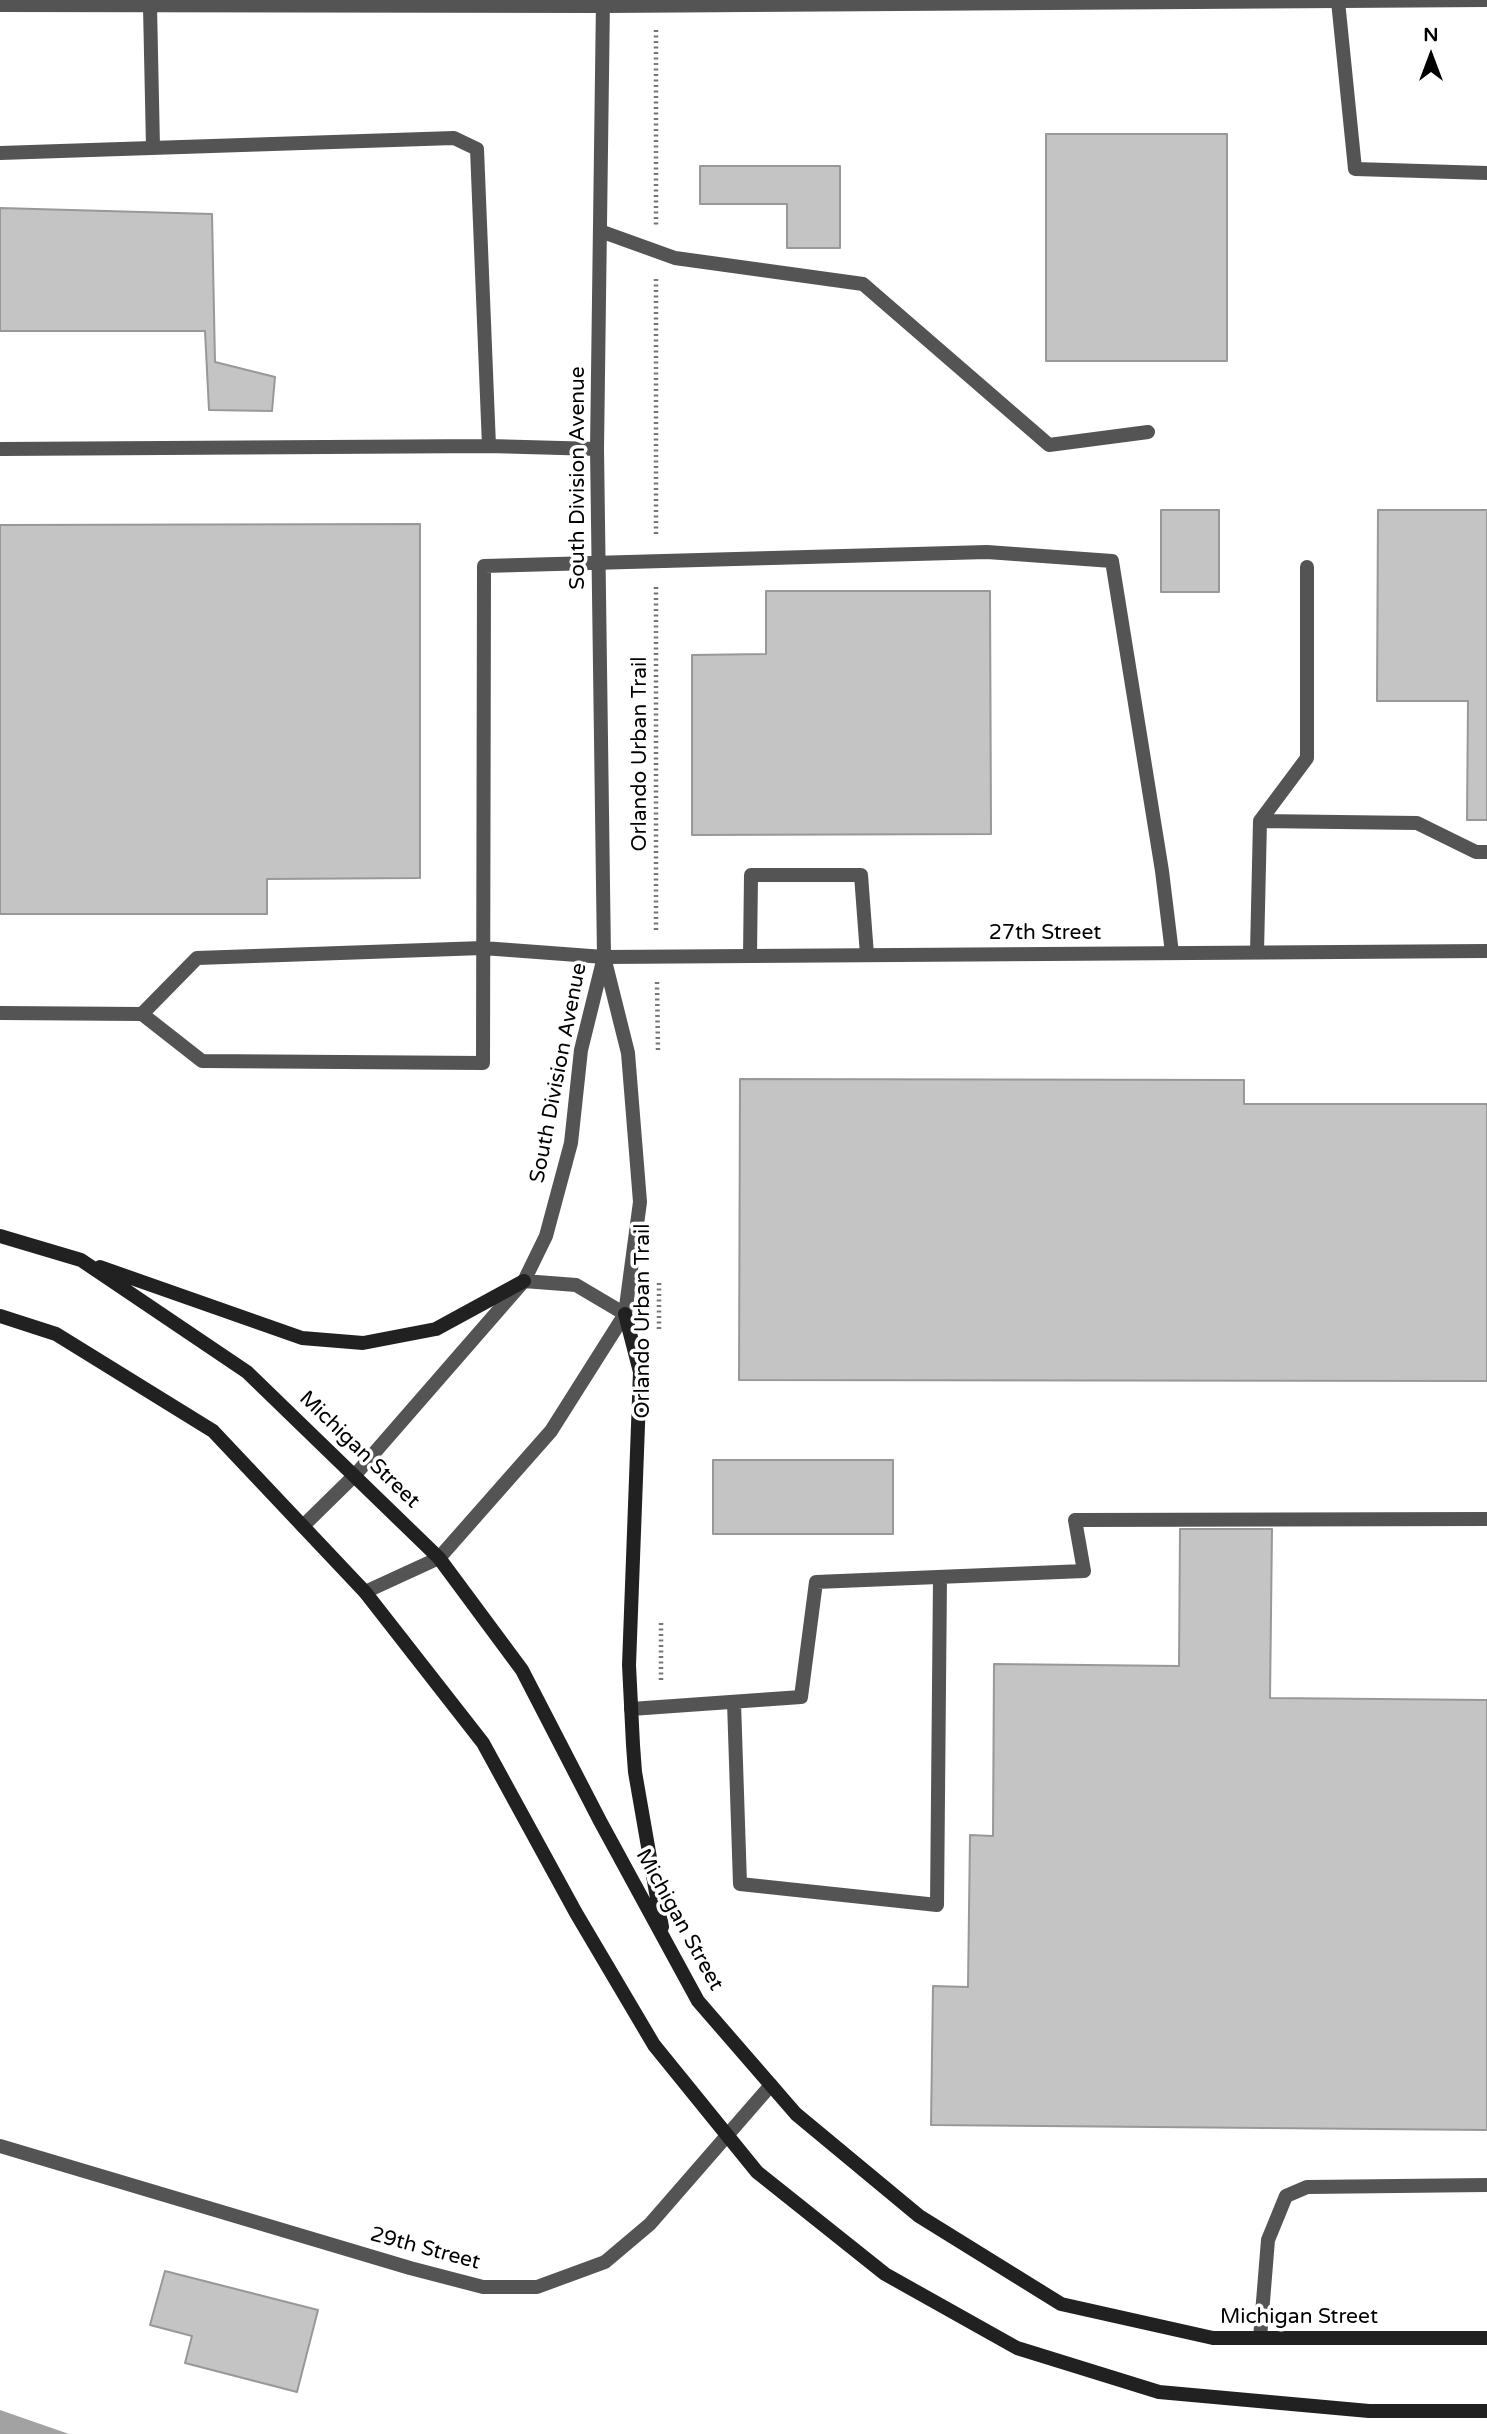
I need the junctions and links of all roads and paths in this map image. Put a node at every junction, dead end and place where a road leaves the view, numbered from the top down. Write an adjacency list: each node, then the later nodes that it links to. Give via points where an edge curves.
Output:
1 (1487, 0): 3 (street)
2 (1144, 1): 3 (street); 8 (street)
3 (1338, 1): 14 (street, via 1354,169)
4 (77, 3): 9 (street); 10 (street)
5 (209, 3): 6 (street); 10 (street)
6 (320, 3): 7 (street)
7 (486, 3): 8 (street)
8 (603, 3): 15 (street, South Division Avenue)
9 (0, 5)
10 (150, 6): 12 (street)
11 (656, 39): 16 (path)
12 (153, 147): 13 (street); 19 (street, via 454,138 477,149)
13 (0, 153)
14 (1487, 173)
15 (600, 231): 18 (street, via 675,258 863,284 1049,445); 21 (street, South Division Avenue)
16 (656, 234)
17 (656, 291): 22 (path)
18 (1148, 432)
19 (489, 446): 20 (street); 21 (street)
20 (0, 449)
21 (597, 449): 23 (street, South Division Avenue)
22 (656, 536)
23 (598, 562): 29 (street, via 484,566); 32 (street, via 987,552 1112,561); 35 (street, South Division Avenue)
24 (1307, 568): 26 (street, via 1307,758)
25 (656, 636): 28 (path, Orlando Urban Trail)
26 (1260, 821): 27 (street, via 1417,823 1476,852); 31 (street)
27 (1487, 852)
28 (656, 914)
29 (483, 948): 35 (street, 27th Street); 38 (street, 27th Street, via 197,958); 38 (street, via 483,1063 202,1061)
30 (1487, 951): 31 (street, 27th Street)
31 (1257, 952): 32 (street, 27th Street)
32 (1172, 953): 33 (street, 27th Street)
33 (867, 955): 34 (street, 27th Street); 34 (street, via 861,874 751,874)
34 (750, 956): 35 (street, 27th Street)
35 (604, 957): 42 (street, South Division Avenue, via 581,1050 570,1143 546,1236); 44 (street, South Division Avenue, via 628,1053 640,1202)
36 (657, 1004): 39 (path)
37 (0, 1013): 38 (street)
38 (142, 1014)
39 (658, 1060)
40 (0, 1236): 41 (main road, Michigan Street)
41 (81, 1261): 42 (main road, via 302,1338 363,1343 436,1329); 47 (main road, Michigan Street, via 247,1372)
42 (524, 1280): 44 (street, via 576,1285); 47 (street, South Division Avenue)
43 (659, 1280): 46 (path, Orlando Urban Trail)
44 (625, 1314): 50 (street, South Division Avenue, via 551,1431); 56 (main road, via 640,1372)
45 (0, 1316): 49 (main road, via 56,1334 213,1431)
46 (659, 1335)
47 (355, 1475): 49 (street, South Division Avenue); 50 (main road, Michigan Street)
48 (1487, 1519): 51 (street, via 1075,1520 1084,1571)
49 (303, 1526): 52 (main road)
50 (439, 1558): 52 (street, South Division Avenue); 57 (main road, Michigan Street, via 522,1670)
51 (940, 1577): 55 (street, via 816,1582 801,1698); 55 (street, via 937,1905 740,1884)
52 (365, 1592): 59 (main road, via 483,1743 654,2045)
53 (661, 1611): 54 (path)
54 (661, 1638)
55 (734, 1702): 56 (street)
56 (631, 1709): 57 (main road, via 635,1772)
57 (664, 1939): 58 (main road, Michigan Street, via 698,2001)
58 (771, 2085): 59 (street, 29th Street); 62 (main road, Michigan Street, via 796,2114 919,2216 1061,2304 1213,2338)
59 (726, 2134): 60 (street, 29th Street, via 650,2224 605,2262 537,2287 483,2287 410,2268); 64 (main road, via 757,2172 885,2274 1017,2348 1159,2392 1369,2411)
60 (0, 2146)
61 (1487, 2185): 62 (street, via 1307,2187 1286,2196 1268,2241)
62 (1260, 2338): 63 (main road, Michigan Street)
63 (1487, 2338)
64 (1487, 2411)

